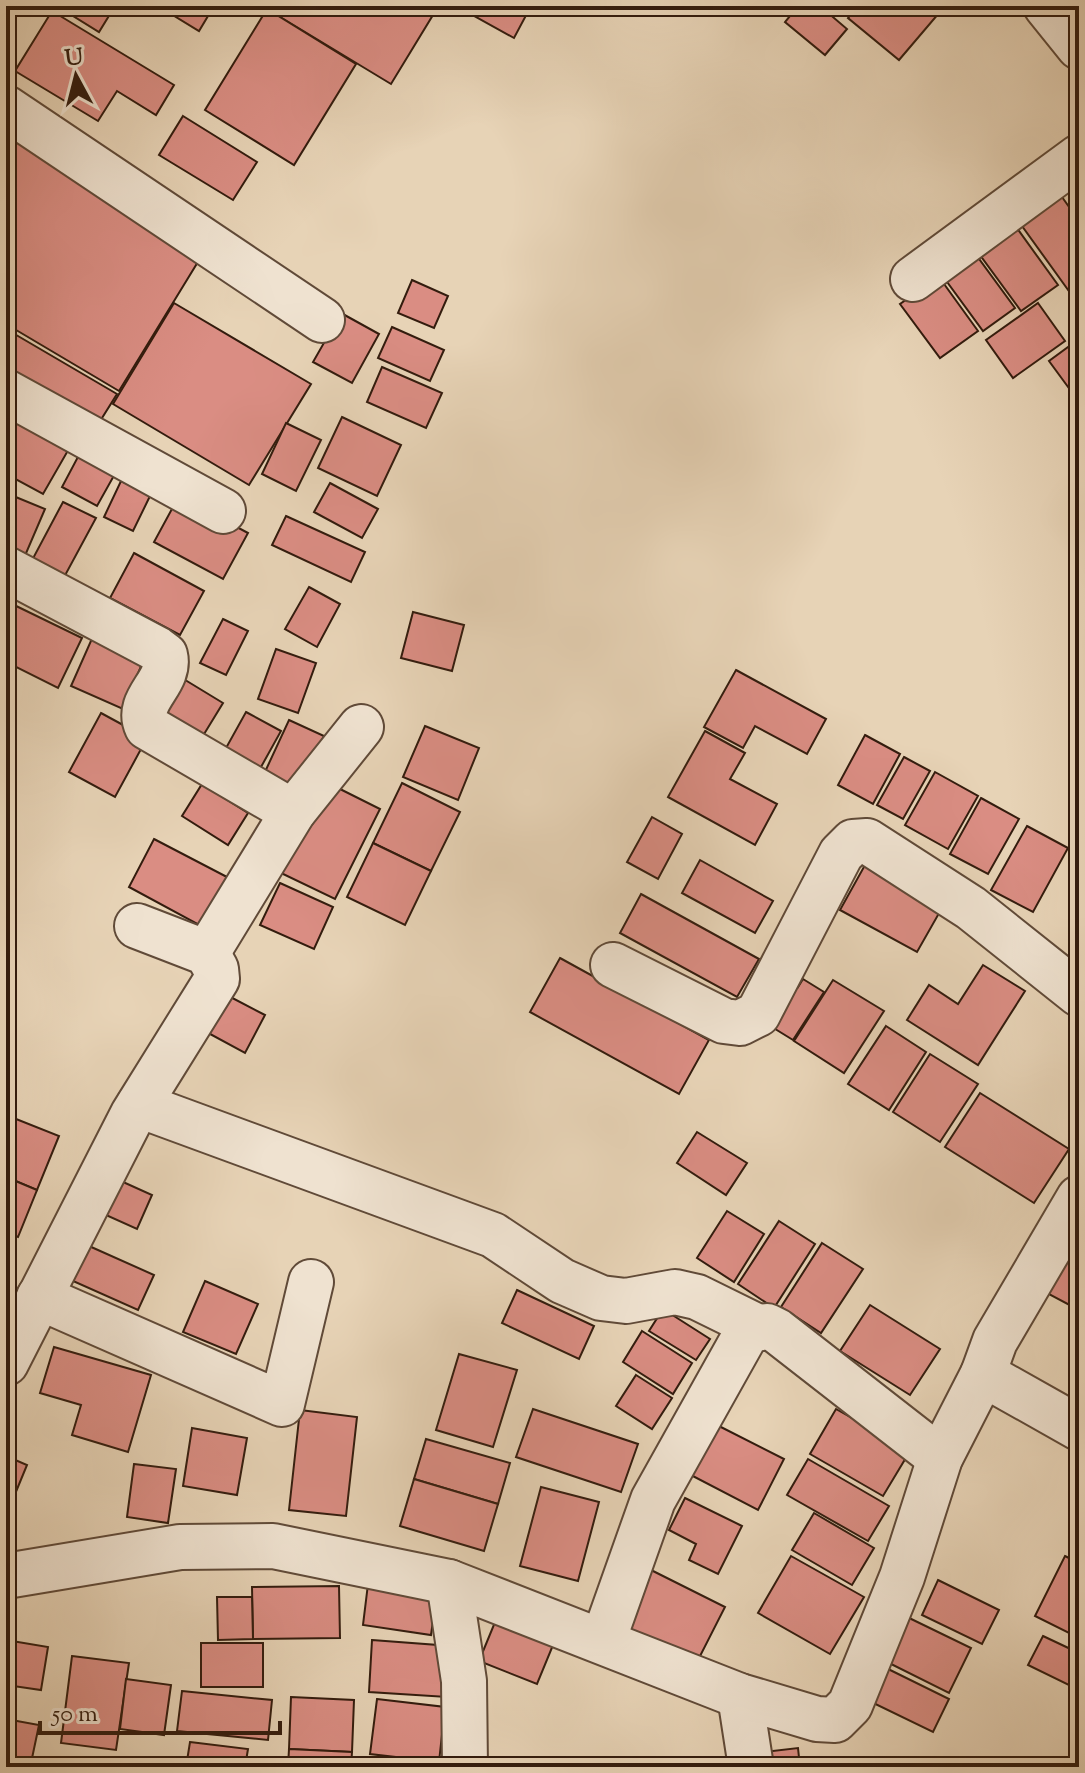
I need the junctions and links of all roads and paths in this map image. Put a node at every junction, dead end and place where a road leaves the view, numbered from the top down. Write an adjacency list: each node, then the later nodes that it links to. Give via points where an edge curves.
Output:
1 (1046, 6): 2 (street)
2 (1079, 47)
3 (6, 108): 6 (street)
4 (1079, 157): 5 (street)
5 (913, 279)
6 (322, 320)
7 (6, 392): 8 (street)
8 (223, 511)
9 (6, 569): 11 (street, via 165,655 166,673 146,703 147,727)
10 (361, 727): 11 (street)
11 (293, 812): 13 (street)
12 (137, 926): 13 (street)
13 (207, 953): 16 (street, via 217,979)
14 (613, 965): 15 (street, via 724,1021 740,1023 758,1014 841,854 853,842 867,841 971,908)
15 (1079, 994)
16 (139, 1105): 19 (street); 20 (street, via 493,1235 562,1281 601,1298 626,1301 686,1294)
17 (1079, 1198): 22 (street, via 995,1341)
18 (311, 1282): 19 (street, via 282,1404)
19 (39, 1297): 21 (street)
20 (758, 1327): 24 (street, via 777,1331); 27 (street, via 747,1332 653,1500)
21 (6, 1363)
22 (983, 1374): 23 (street); 24 (street)
23 (1079, 1428)
24 (940, 1458): 28 (street, via 902,1577 850,1705 835,1720 817,1719)
25 (6, 1576): 26 (street, via 180,1547 273,1546)
26 (449, 1582): 27 (street); 29 (street, via 464,1681)
27 (603, 1641): 28 (street)
28 (740, 1696): 30 (street)
29 (465, 1767)
30 (751, 1767)

